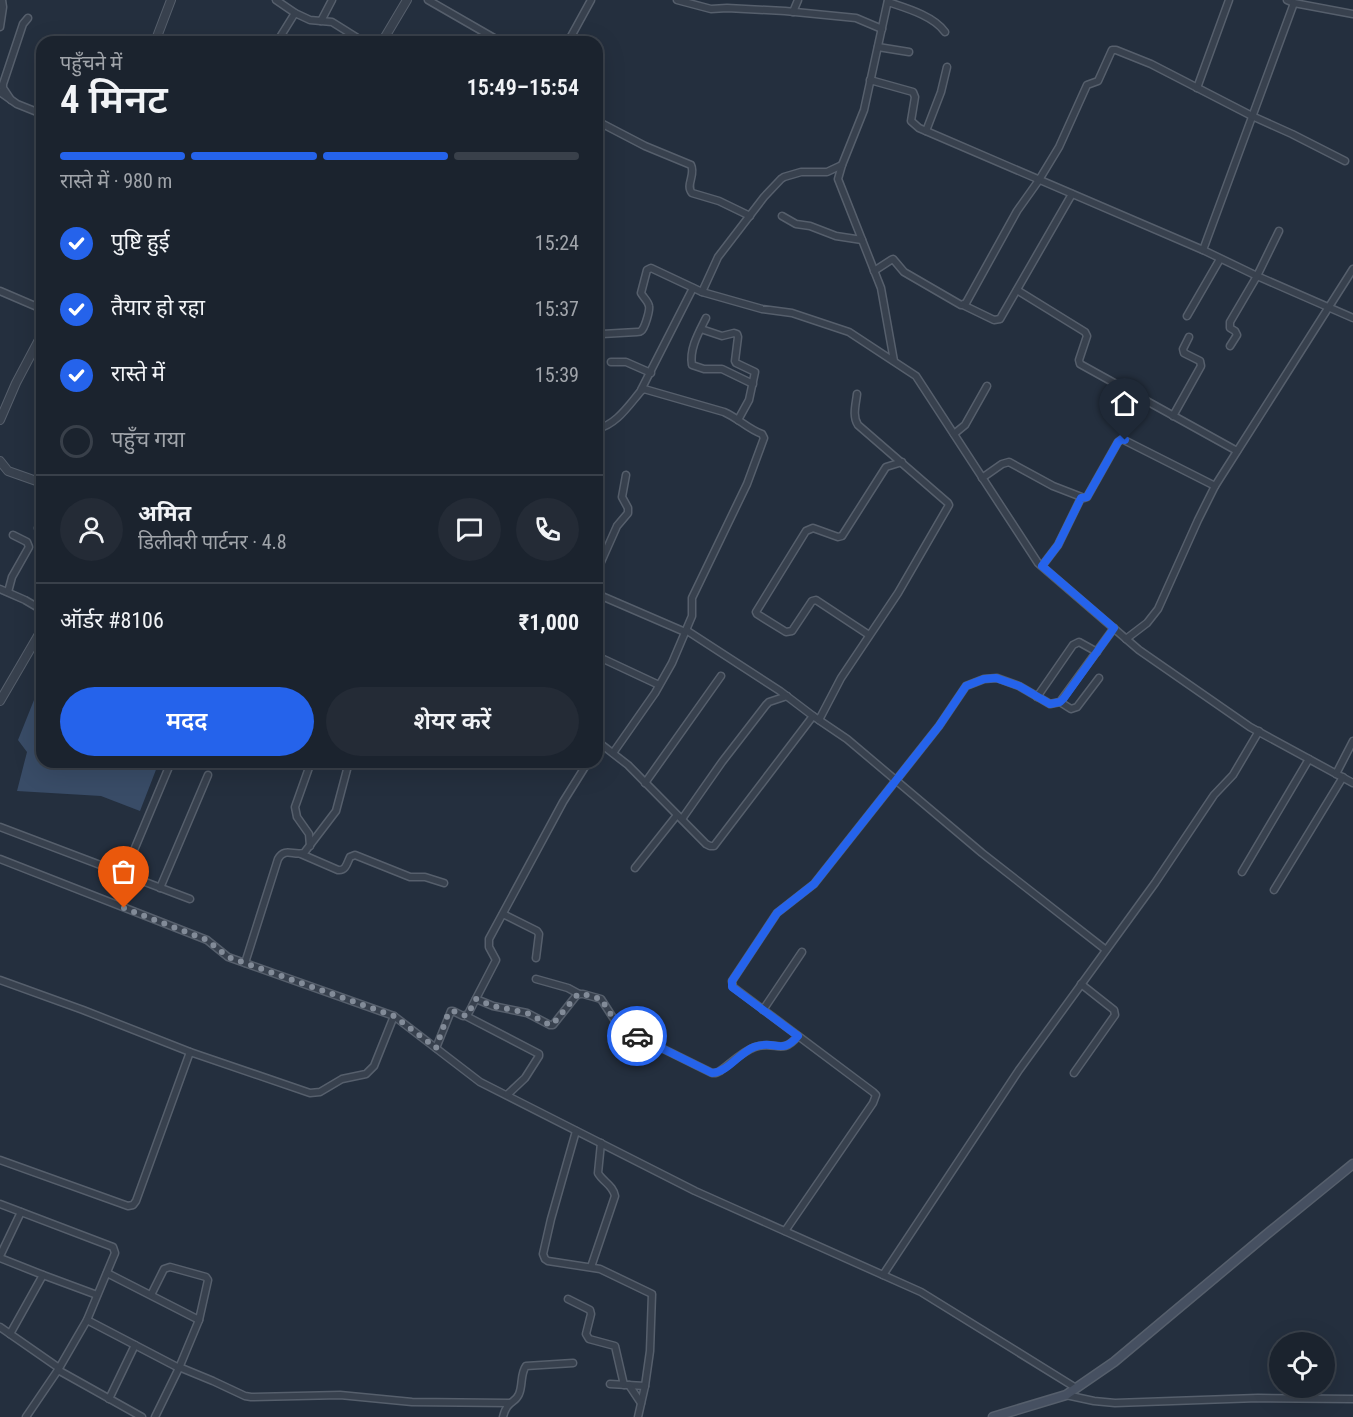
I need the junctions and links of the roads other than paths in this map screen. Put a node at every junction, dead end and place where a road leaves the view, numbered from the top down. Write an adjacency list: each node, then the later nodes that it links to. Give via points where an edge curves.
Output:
1 (2, 0): 24 (street)
2 (276, 0): 20 (street)
3 (332, 0): 23 (street)
4 (407, 0): 30 (street)
5 (428, 0): 31 (street)
6 (591, 0): 32 (street)
7 (677, 0): 17 (street)
8 (714, 0): 17 (street)
9 (798, 0): 19 (street)
10 (912, 0): 18 (street)
11 (1229, 0): 37 (street)
12 (1287, 0): 15 (street)
13 (168, 1): 27 (street)
14 (888, 1): 18 (street); 25 (street)
15 (1294, 3): 16 (street); 41 (street)
16 (1313, 3): 21 (street)
17 (711, 9): 19 (street)
18 (907, 9): 26 (street, via 937,23)
19 (793, 12): 25 (street, via 856,18)
20 (295, 14): 23 (street); 28 (street)
21 (1353, 14)
22 (28, 18): 39 (street, via 3,84)
23 (321, 21): 29 (street, via 332,22)
24 (0, 27)
25 (882, 29): 33 (street)
26 (945, 32)
27 (157, 36)
28 (281, 36)
29 (354, 36)
30 (386, 36)
31 (491, 36)
32 (571, 36)
33 (878, 47): 34 (street); 36 (street)
34 (909, 52)
35 (947, 68): 43 (street)
36 (870, 80): 43 (street, via 913,93 911,121); 45 (street, via 864,110)
37 (1197, 88): 41 (street); 46 (street, via 1151,64 1112,50 1098,81 1087,85 1064,138)
38 (0, 92): 39 (street)
39 (11, 100): 40 (street)
40 (36, 112)
41 (1252, 116): 44 (street); 52 (street)
42 (603, 124): 48 (street, via 691,165 692,193)
43 (926, 131): 46 (street)
44 (1345, 160)
45 (842, 165): 48 (street, via 824,173 801,172 784,177); 51 (street, via 839,183)
46 (1039, 180): 47 (street); 61 (street)
47 (1072, 195): 52 (street); 58 (street)
48 (750, 216): 60 (street, via 718,257)
49 (782, 216): 51 (street, via 836,236)
50 (1279, 231): 56 (street)
51 (862, 240): 55 (street)
52 (1203, 250): 53 (street)
53 (1220, 259): 56 (street); 64 (street)
54 (1353, 269): 63 (street)
55 (874, 271): 61 (street, via 893,259 904,272); 72 (street, via 881,288)
56 (1257, 276): 63 (street); 71 (street, via 1230,322 1230,328 1237,334)
57 (693, 288): 60 (street); 68 (street, via 648,268 640,293 649,307 645,326 637,332); 74 (street)
58 (1017, 290): 61 (street, via 1002,316 994,321); 79 (street, via 1085,332 1088,336 1078,360 1080,364)
59 (0, 291): 62 (street)
60 (702, 292): 72 (street, via 792,313 849,332)
61 (963, 305)
62 (36, 306)
63 (1329, 308): 66 (street); 84 (street)
64 (1187, 316)
65 (706, 318): 67 (street)
66 (1353, 318)
67 (701, 329): 75 (street, via 722,336 736,334 735,361 755,372); 75 (street, via 692,352 692,365 722,369)
68 (603, 334)
69 (1189, 337): 79 (street, via 1183,351 1200,361 1200,366)
70 (36, 345): 80 (street)
71 (1230, 346)
72 (894, 361): 83 (street, via 916,376)
73 (610, 362): 74 (street, via 626,362)
74 (651, 373): 77 (street)
75 (753, 384): 81 (street)
76 (987, 386): 83 (street, via 965,425)
77 (641, 391): 81 (street, via 724,412); 82 (street, via 615,421)
78 (857, 394): 86 (street, via 858,425)
79 (1173, 416): 84 (street)
80 (0, 420)
81 (738, 420): 100 (street, via 764,438 747,484 692,598 692,616)
82 (603, 428)
83 (954, 434): 88 (street)
84 (1237, 451): 90 (street)
85 (0, 460): 89 (street, via 8,471)
86 (902, 462): 101 (street, via 949,506); 101 (street, via 886,467 842,536 813,528 806,531 756,612 789,632 816,600)
87 (626, 475): 93 (street, via 622,497 628,513 617,526)
88 (982, 478): 91 (street, via 1009,462); 94 (street)
89 (36, 481)
90 (1215, 486): 91 (street, via 1122,439 1087,497); 103 (street, via 1158,609)
91 (1081, 498): 94 (street, via 1058,545)
92 (13, 535): 96 (street, via 29,546)
93 (603, 558)
94 (1042, 566): 99 (street)
95 (0, 588): 96 (street)
96 (8, 592): 98 (street)
97 (603, 596): 100 (street)
98 (36, 607)
99 (1114, 628): 103 (street); 104 (street)
100 (686, 631): 108 (street); 109 (street)
101 (869, 635): 113 (street)
102 (36, 639): 111 (street)
103 (1126, 639): 114 (street)
104 (1097, 652): 110 (street, via 1079,642 1073,645); 112 (street)
105 (603, 659): 108 (street)
106 (721, 676): 126 (street)
107 (1099, 678): 112 (street, via 1077,707 1071,709)
108 (659, 685): 117 (street)
109 (787, 696): 113 (street); 128 (street, via 766,705)
110 (1037, 697): 112 (street, via 1050,704); 125 (street, via 996,678 966,686)
111 (0, 701)
112 (1060, 702)
113 (816, 718): 125 (street, via 854,744); 128 (street, via 714,846 706,844)
114 (1259, 732): 118 (street); 141 (street, via 1233,775 1214,795)
115 (1353, 741): 124 (street)
116 (603, 747): 117 (street)
117 (613, 753): 126 (street)
118 (1309, 759): 124 (street); 134 (street)
119 (168, 768): 135 (street)
120 (309, 768): 130 (street, via 295,807 309,834)
121 (347, 768): 130 (street, via 336,811)
122 (584, 768): 140 (street)
123 (208, 775): 137 (street)
124 (1339, 776): 127 (street); 138 (street)
125 (896, 781): 141 (street); 150 (street, via 814,884 777,913 732,981 732,987)
126 (645, 783): 128 (street)
127 (1353, 783)
128 (679, 817): 133 (street)
129 (0, 827): 135 (street)
130 (310, 846): 131 (street)
131 (301, 854): 136 (street, via 342,871 355,855 410,877); 144 (street, via 285,852 278,859)
132 (0, 859): 144 (street, via 207,940 228,957)
133 (635, 868)
134 (1242, 872)
135 (124, 874): 137 (street)
136 (444, 883)
137 (160, 888): 139 (street)
138 (1275, 890)
139 (190, 899)
140 (503, 914): 143 (street, via 537,931); 149 (street, via 489,939 496,960)
141 (1106, 950): 147 (street)
142 (802, 952): 150 (street)
143 (536, 958)
144 (245, 963): 151 (street)
145 (536, 979): 148 (street)
146 (0, 980): 155 (street)
147 (1081, 984): 156 (street, via 1114,1010 1115,1015); 169 (street)
148 (579, 994): 149 (street, via 550,1025 527,1013); 153 (street, via 601,999 619,1027 712,1073 754,1047 786,1047)
149 (476, 999): 152 (street)
150 (763, 1010): 153 (street)
151 (394, 1016): 154 (street); 155 (street, via 371,1070 315,1094)
152 (466, 1016): 154 (street, via 453,1011 448,1014); 157 (street, via 538,1054 525,1078)
153 (798, 1036): 164 (street, via 876,1095)
154 (436, 1048): 157 (street, via 480,1082)
155 (190, 1052): 160 (street, via 133,1205)
156 (1074, 1073)
157 (507, 1095): 158 (street)
158 (576, 1131): 159 (street); 166 (street, via 543,1254 548,1261)
159 (601, 1143): 164 (street, via 694,1191); 166 (street, via 598,1173 613,1188 615,1196)
160 (0, 1160)
161 (1353, 1164): 184 (main road, via 1114,1362)
162 (0, 1204): 163 (street)
163 (21, 1212): 165 (street); 167 (street, via 113,1247 115,1253)
164 (785, 1231): 169 (street)
165 (0, 1257): 168 (street)
166 (591, 1267): 183 (street, via 652,1294)
167 (107, 1273): 170 (street); 171 (street)
168 (43, 1275): 170 (street); 176 (street)
169 (883, 1275): 184 (street, via 921,1292)
170 (98, 1295): 173 (street)
171 (151, 1295): 174 (street); 174 (street, via 166,1267 206,1277 208,1284)
172 (568, 1299): 182 (street, via 590,1310 587,1337 615,1346)
173 (87, 1320): 177 (street); 180 (street)
174 (199, 1320): 179 (street)
175 (0, 1327): 176 (street)
176 (10, 1334): 180 (street)
177 (135, 1345): 179 (street); 186 (street)
178 (573, 1363): 188 (street, via 526,1366 520,1393)
179 (179, 1367): 188 (street, via 250,1398 340,1395 412,1402); 192 (street)
180 (58, 1369): 186 (street); 190 (street)
181 (610, 1384): 182 (street)
182 (627, 1385): 183 (street); 189 (street)
183 (645, 1386): 189 (street)
184 (1076, 1388): 185 (main road)
185 (1066, 1395): 187 (street, via 1115,1403); 195 (main road)
186 (110, 1399): 191 (street)
187 (1353, 1399)
188 (509, 1403): 193 (street)
189 (641, 1403): 194 (street)
190 (26, 1417)
191 (142, 1417)
192 (155, 1417)
193 (503, 1417)
194 (638, 1417)
195 (993, 1417)

